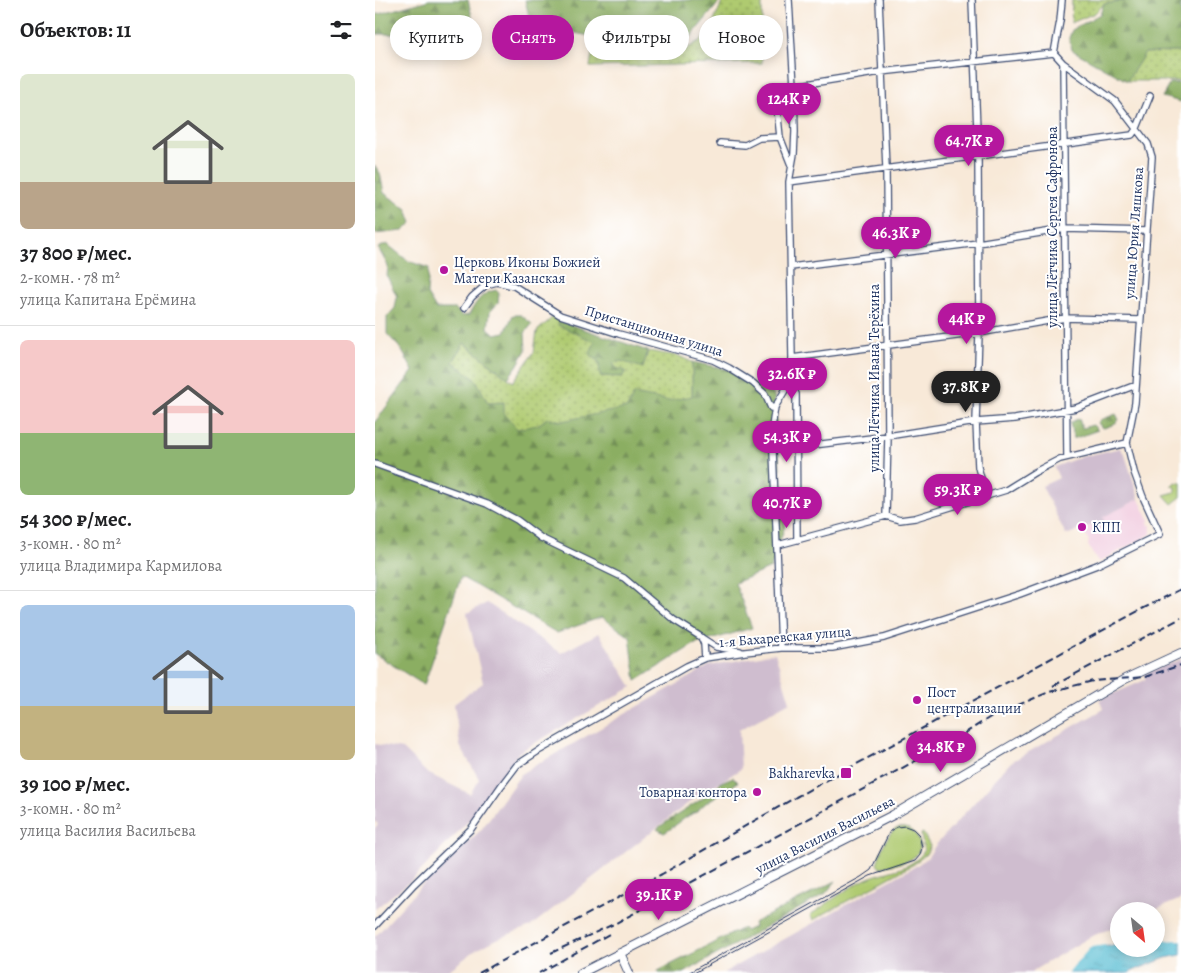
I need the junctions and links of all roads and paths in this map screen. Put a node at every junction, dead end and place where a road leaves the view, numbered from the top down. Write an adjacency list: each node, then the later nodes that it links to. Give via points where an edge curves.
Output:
1 (789, 0): 9 (street)
2 (879, 0): 8 (street, улица Лётчика Ивана Терёхина)
3 (972, 0): 6 (street)
4 (1062, 0): 5 (street)
5 (1054, 53): 6 (street); 7 (street)
6 (973, 61): 8 (street); 15 (street)
7 (1063, 63): 11 (street, улица Юрия Ляшкова, via 1109,95); 14 (street, улица Лётчика Сергея Сафронова)
8 (881, 72): 9 (street); 17 (street, улица Лётчика Ивана Терёхина)
9 (794, 86): 12 (street, via 775,88); 16 (street)
10 (1150, 96): 11 (street)
11 (1137, 128): 14 (street, via 1132,135); 20 (street, улица Юрия Ляшкова, via 1149,144 1152,157)
12 (780, 137): 13 (street, via 759,138 745,145); 16 (street)
13 (720, 143)
14 (1065, 144): 15 (street); 19 (street, улица Лётчика Сергея Сафронова)
15 (978, 156): 17 (street); 21 (street)
16 (791, 165): 18 (street)
17 (886, 168): 18 (street); 22 (street, улица Лётчика Ивана Терёхина)
18 (789, 182): 23 (street)
19 (1065, 229): 20 (street); 21 (street); 25 (street, улица Лётчика Сергея Сафронова)
20 (1147, 231): 26 (street, улица Юрия Ляшкова)
21 (978, 243): 22 (street); 27 (street)
22 (886, 256): 23 (street); 28 (street, улица Лётчика Ивана Терёхина)
23 (791, 268): 29 (street)
24 (464, 308): 32 (street, Пристанционная улица, via 486,285 497,282 514,286 561,315 713,360 753,383 765,394 771,408)
25 (1065, 318): 26 (street); 27 (street); 33 (street, улица Лётчика Сергея Сафронова)
26 (1140, 320): 31 (street, улица Юрия Ляшкова)
27 (979, 333): 28 (street); 34 (street)
28 (886, 345): 29 (street); 35 (street, улица Лётчика Ивана Терёхина)
29 (792, 358): 30 (street)
30 (791, 382): 32 (street); 37 (street, via 796,394)
31 (1136, 385): 33 (street); 36 (street, улица Юрия Ляшкова)
32 (775, 407): 43 (street, via 772,427)
33 (1066, 410): 34 (street); 38 (street, улица Лётчика Сергея Сафронова)
34 (976, 422): 35 (street); 40 (street, via 978,467)
35 (888, 436): 37 (street); 41 (street, улица Лётчика Ивана Терёхина)
36 (1127, 443): 38 (street); 45 (street, 1-я Бахаревская улица, via 1133,472 1160,534 1097,565 901,633 832,648)
37 (797, 447): 42 (street)
38 (1067, 457): 40 (street, via 1042,467 1011,488)
39 (375, 464): 44 (street, via 487,504 541,538 624,578 674,620)
40 (986, 496): 41 (street, via 911,519 895,520)
41 (886, 516): 42 (street)
42 (797, 540): 43 (street)
43 (778, 545): 45 (street)
44 (701, 637): 46 (street, via 716,647); 48 (street)
45 (781, 648): 46 (street, 1-я Бахаревская улица)
46 (745, 652): 48 (street, 1-я Бахаревская улица)
47 (1181, 653): 50 (main road, улица Василия Васильева, via 1125,679 893,815)
48 (705, 658): 49 (street, 1-я Бахаревская улица, via 517,765 471,829)
49 (375, 926)
50 (620, 953): 51 (main road, улица Василия Васильева); 52 (main road)
51 (581, 973)
52 (629, 973)

